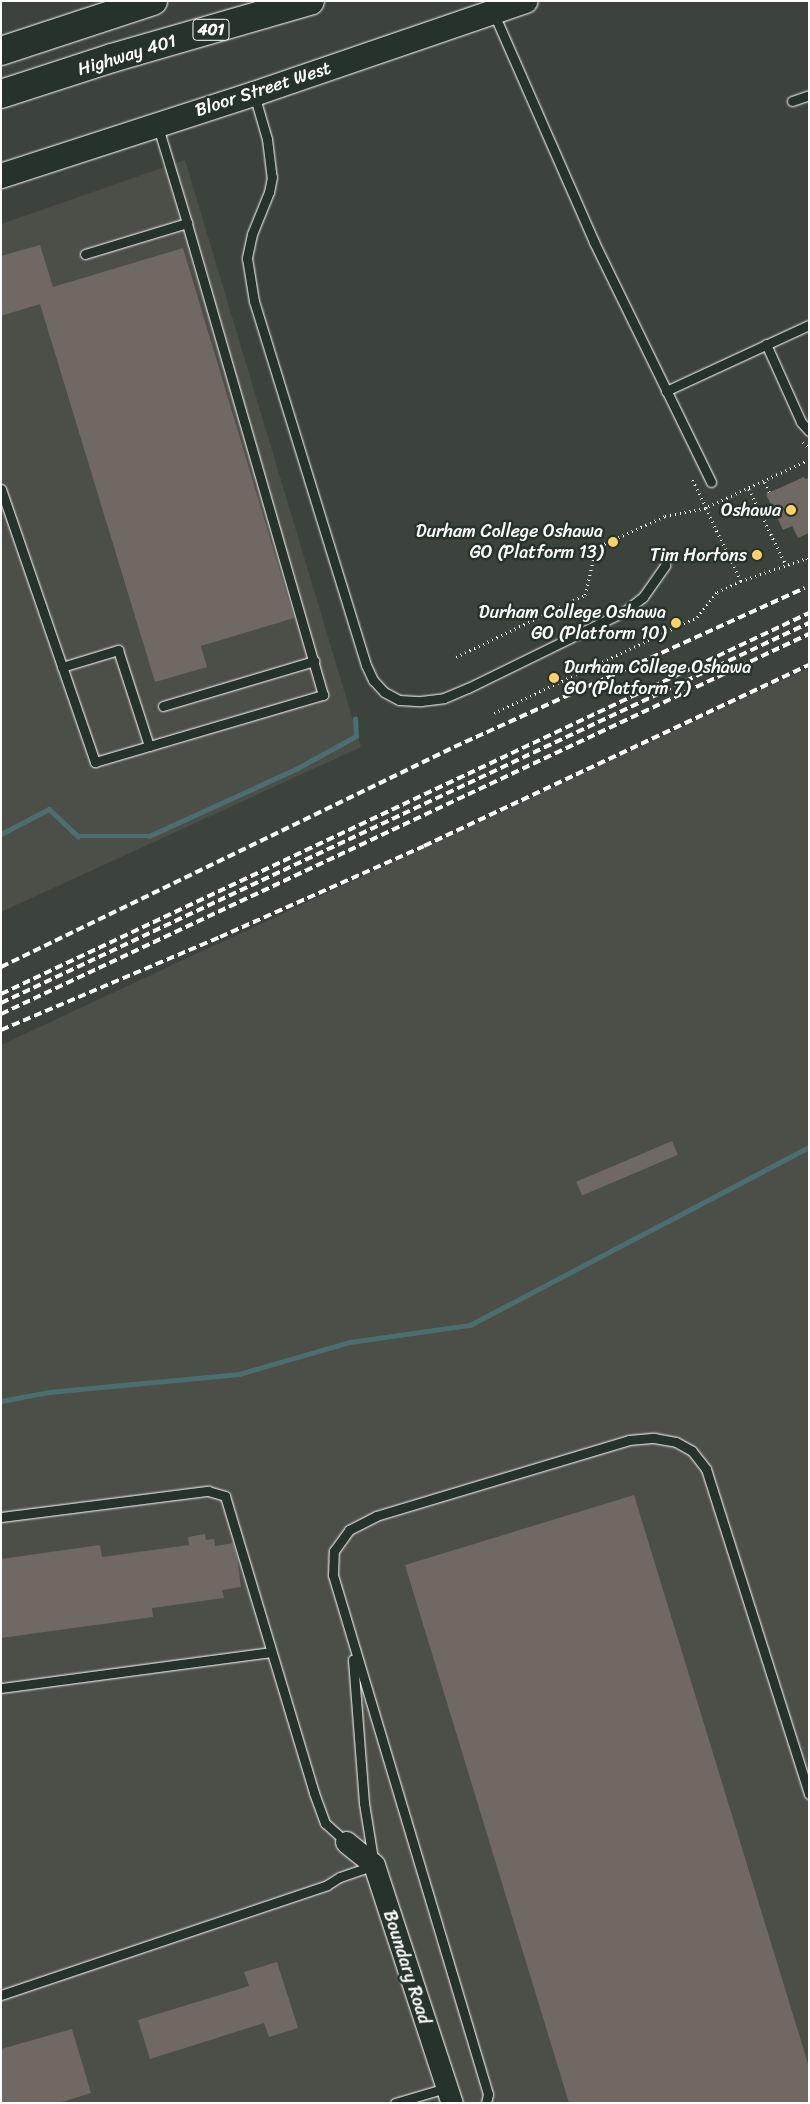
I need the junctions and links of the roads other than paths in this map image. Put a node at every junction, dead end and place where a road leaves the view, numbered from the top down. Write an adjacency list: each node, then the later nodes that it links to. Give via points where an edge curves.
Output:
1 (153, 1): 5 (highway)
2 (310, 1): 6 (highway, Highway 401 / 401)
3 (525, 1): 4 (main road, Bloor Street West)
4 (493, 11): 8 (main road, Bloor Street West); 18 (lane, via 594,242)
5 (1, 51)
6 (112, 58): 7 (highway, Highway 401 / 401); 11 (highway)
7 (1, 94)
8 (254, 94): 12 (main road, Bloor Street West); 22 (lane, via 267,139 272,177 247,258 254,301 373,680 384,692 399,700 421,701 452,695 625,611 643,596)
9 (809, 95): 10 (lane)
10 (792, 101)
11 (1, 114)
12 (157, 124): 13 (main road, Bloor Street West); 14 (lane)
13 (1, 176)
14 (187, 223): 15 (lane); 23 (lane)
15 (84, 254)
16 (809, 325): 17 (lane)
17 (766, 344): 18 (lane); 19 (lane, via 801,422)
18 (666, 391): 20 (lane)
19 (809, 431)
20 (710, 482)
21 (1, 490): 24 (lane)
22 (665, 565)
23 (314, 661): 25 (lane); 26 (lane, via 324,695)
24 (62, 667): 26 (lane, via 95,762); 26 (lane, via 118,650)
25 (163, 706)
26 (148, 746)
27 (1, 1517): 29 (lane, via 208,1491 224,1496)
28 (352, 1641): 31 (lane, via 333,1574 334,1551 349,1530 376,1516 629,1440 654,1438 676,1442 692,1451 706,1469); 33 (lane, via 364,1802); 37 (lane, via 488,2094)
29 (271, 1652): 30 (lane); 32 (lane, via 325,1823)
30 (1, 1688)
31 (809, 1794)
32 (346, 1842): 33 (street)
33 (374, 1865): 34 (lane, via 327,1885); 35 (street, Boundary Road)
34 (1, 1995)
35 (449, 2095): 36 (lane)
36 (395, 2103)
37 (486, 2103)

